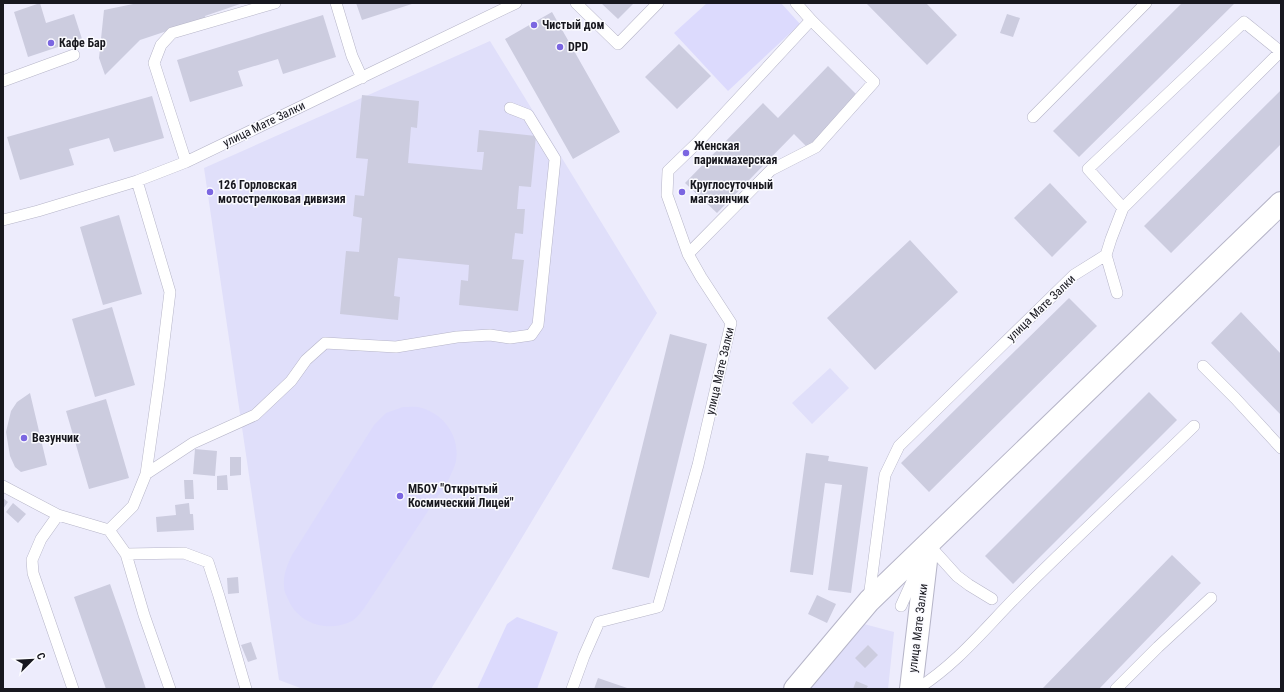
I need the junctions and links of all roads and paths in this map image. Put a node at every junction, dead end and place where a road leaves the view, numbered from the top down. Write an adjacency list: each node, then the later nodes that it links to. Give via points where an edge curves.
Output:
1 (275, 3): 15 (lane, via 172,33 161,45 154,63)
2 (336, 3): 11 (lane, via 352,56)
3 (516, 3): 11 (lane, улица Мате Залки)
4 (576, 3): 5 (lane, via 618,44)
5 (658, 3)
6 (796, 3): 8 (lane)
7 (1146, 3): 14 (lane)
8 (811, 20): 20 (lane, улица Мате Залки, via 668,171 667,195); 20 (lane, via 874,82 816,147 771,170)
9 (1281, 51): 18 (lane); 18 (lane, via 1244,22 1088,169)
10 (74, 55): 12 (lane)
11 (362, 78): 15 (lane, улица Мате Залки)
12 (3, 81)
13 (510, 108): 26 (lane, via 528,115 555,159 538,325 531,335 510,338 490,335 457,337 396,347 325,343 306,360 291,381 255,414 193,443)
14 (1033, 117)
15 (186, 162): 16 (lane, улица Мате Залки)
16 (137, 181): 19 (lane, улица Мате Залки); 26 (lane, via 170,292)
17 (1281, 203): 30 (street)
18 (1123, 208): 21 (lane)
19 (3, 220)
20 (688, 254): 39 (lane, улица Мате Залки, via 731,323 698,465 658,607 599,622)
21 (1106, 255): 22 (lane); 34 (lane, улица Мате Залки, via 1074,275 899,446 885,475)
22 (1117, 293)
23 (1203, 366): 25 (lane)
24 (1194, 426): 42 (lane, via 1019,594 957,659)
25 (1281, 448)
26 (146, 474): 29 (lane, via 133,506)
27 (3, 486): 28 (lane)
28 (58, 515): 29 (lane); 36 (lane, via 41,539 32,560 33,573)
29 (109, 530): 31 (lane)
30 (928, 544): 33 (lane, via 957,576); 34 (street); 35 (lane); 41 (street, улица Мате Залки)
31 (126, 554): 37 (lane); 38 (lane, via 184,553 208,562)
32 (1211, 598): 43 (lane)
33 (992, 599)
34 (869, 601): 40 (street)
35 (901, 606)
36 (73, 689)
37 (170, 689)
38 (246, 689)
39 (572, 689)
40 (796, 689)
41 (911, 689)
42 (917, 689)
43 (1116, 689)

